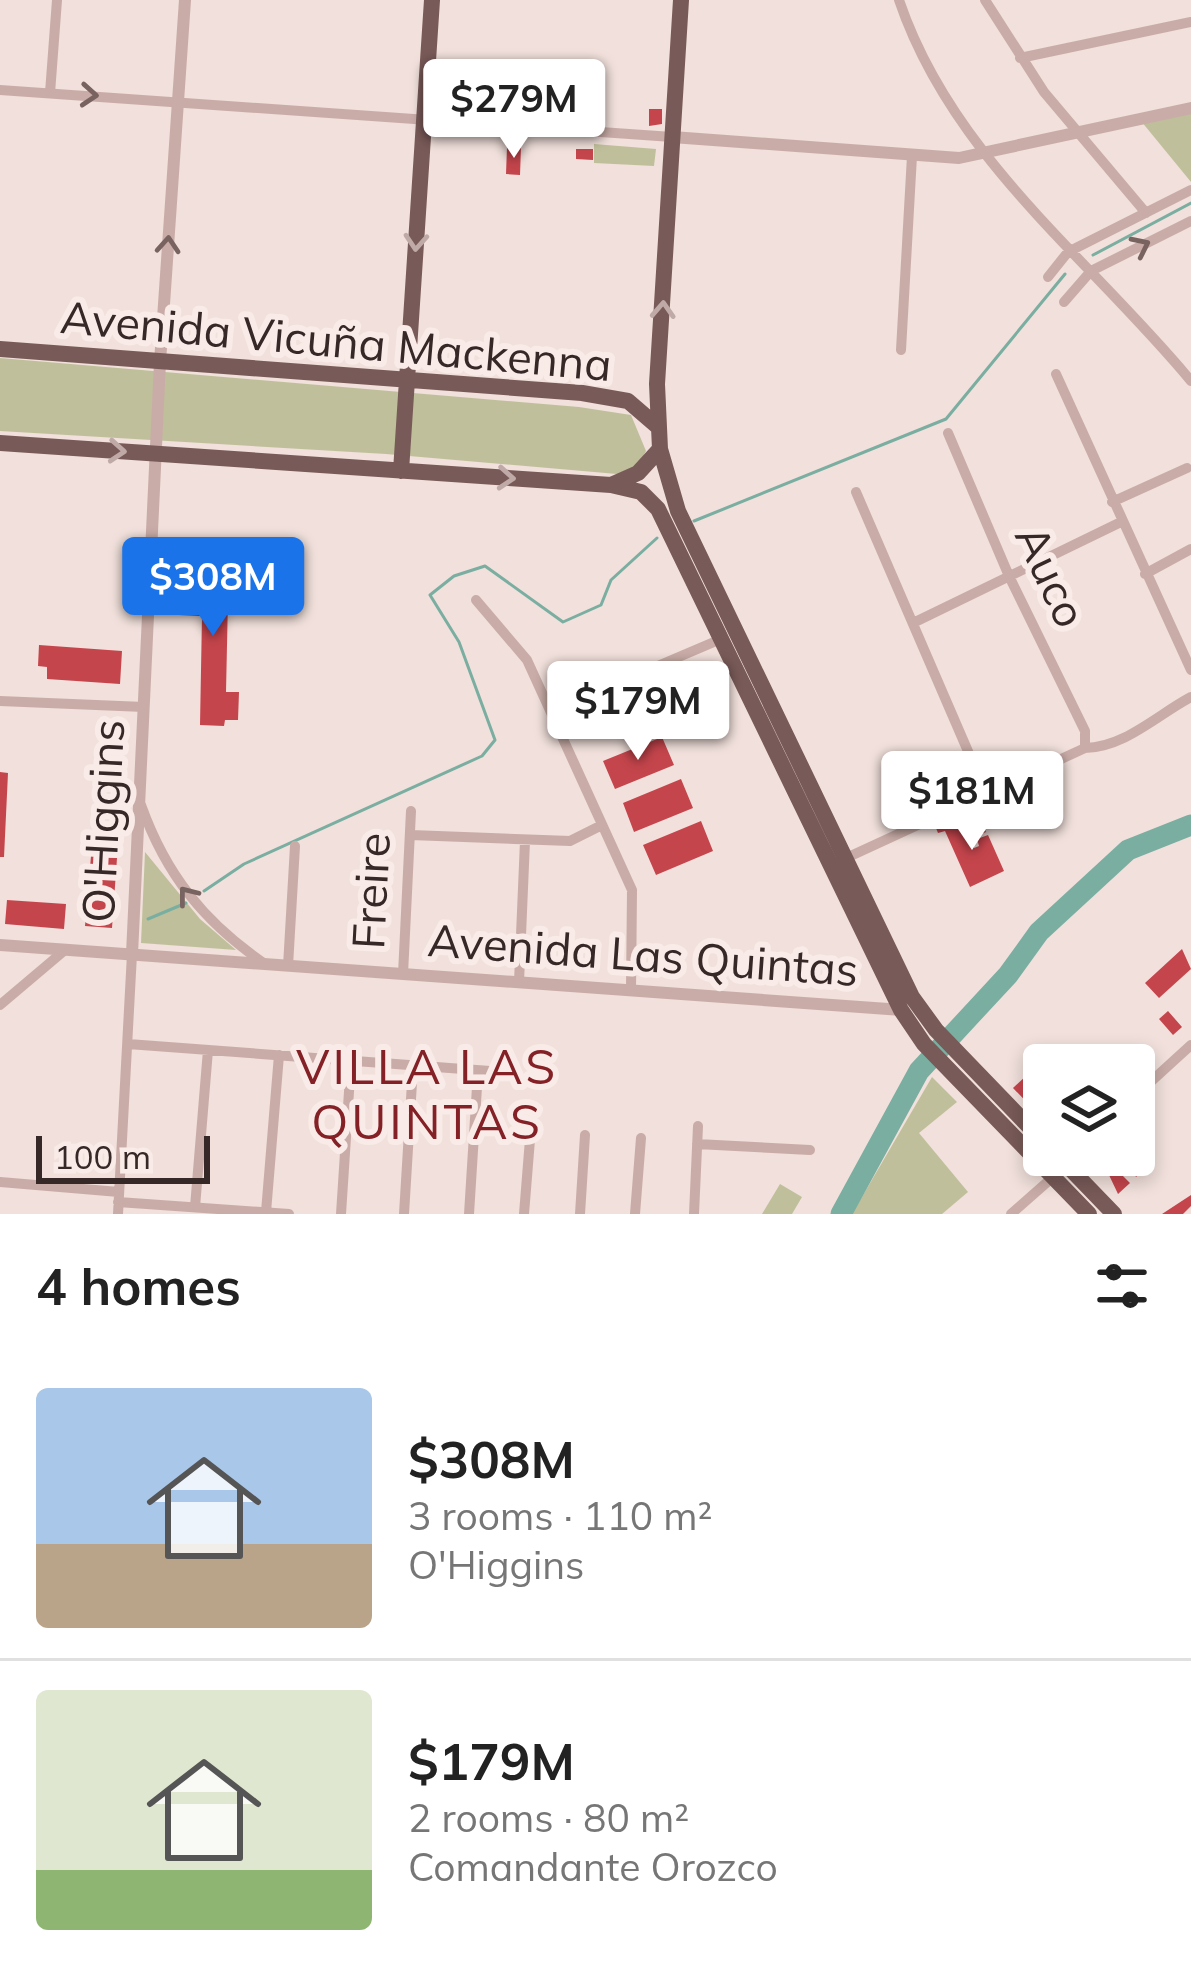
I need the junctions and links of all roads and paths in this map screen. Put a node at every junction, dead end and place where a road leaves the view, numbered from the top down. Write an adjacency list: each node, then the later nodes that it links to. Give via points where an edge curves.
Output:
1 (56, 0): 10 (street)
2 (184, 0): 11 (street, O'Higgins)
3 (432, 0): 13 (main road)
4 (681, 0): 15 (main road)
5 (898, 0): 16 (street)
6 (986, 0): 8 (street)
7 (1191, 22): 8 (street)
8 (1020, 58): 14 (street)
9 (0, 90): 10 (street)
10 (50, 93): 11 (street, one-way to 11)
11 (178, 101): 13 (street); 27 (street, O'Higgins, one-way to 11)
12 (1191, 108): 14 (street)
13 (424, 118): 15 (street); 30 (main road, one-way to 30)
14 (1075, 133): 16 (street); 19 (street)
15 (672, 137): 17 (street); 31 (main road, one-way to 15)
16 (985, 155): 17 (street); 21 (street)
17 (912, 156): 26 (street)
18 (1191, 190): 19 (street)
19 (1146, 213): 21 (street)
20 (1191, 221): 22 (street, one-way to 20)
21 (1068, 251): 22 (street); 23 (street)
22 (1091, 271): 24 (street); 29 (street)
23 (1048, 277)
24 (1064, 302)
25 (0, 349): 27 (main road, Avenida Vicuña Mackenna)
26 (901, 350)
27 (160, 362): 30 (main road, Avenida Vicuña Mackenna); 35 (street, O'Higgins)
28 (1056, 374): 40 (street)
29 (1191, 381)
30 (407, 382): 31 (main road, Avenida Vicuña Mackenna, via 582,392 628,401); 37 (main road)
31 (657, 426): 34 (main road)
32 (948, 433): 44 (street, Auco)
33 (0, 442): 35 (main road, one-way to 35)
34 (660, 448): 38 (main road); 61 (main road, via 678,511)
35 (155, 454): 37 (main road); 51 (street, O'Higgins)
36 (1187, 467): 40 (street)
37 (401, 471): 38 (main road, one-way to 38)
38 (611, 485): 47 (main road, via 641,492 658,509)
39 (856, 492): 46 (street)
40 (1112, 502): 41 (street)
41 (1121, 522): 43 (street); 44 (street)
42 (1191, 549): 43 (street)
43 (1145, 574): 48 (street)
44 (1009, 576): 46 (street); 53 (street, Auco, via 1085,731)
45 (476, 600): 52 (street, via 527,660)
46 (913, 623): 54 (street)
47 (721, 639): 52 (street); 61 (main road)
48 (1191, 670)
49 (1191, 697): 53 (street, via 1148,725)
50 (0, 701): 51 (street)
51 (144, 707): 55 (street, O'Higgins)
52 (551, 711): 57 (street)
53 (1085, 748): 54 (street)
54 (986, 793): 61 (street)
55 (140, 802): 64 (street, O'Higgins); 65 (street, one-way to 55, via 186,895)
56 (411, 812): 58 (street, Freire)
57 (601, 826): 59 (street, via 570,841); 69 (street, via 632,890)
58 (411, 835): 59 (street); 67 (street, Freire)
59 (525, 841): 68 (street)
60 (295, 846): 66 (street)
61 (838, 861): 71 (main road); 72 (main road)
62 (0, 945): 63 (street, Avenida Las Quintas)
63 (64, 950): 64 (street, Avenida Las Quintas); 70 (street)
64 (132, 954): 65 (street, Avenida Las Quintas); 74 (street, O'Higgins)
65 (266, 964): 66 (street, Avenida Las Quintas)
66 (288, 966): 67 (street, Avenida Las Quintas)
67 (403, 974): 68 (street, Avenida Las Quintas)
68 (519, 982): 69 (street, Avenida Las Quintas)
69 (631, 990): 71 (street, Avenida Las Quintas)
70 (0, 1005)
71 (901, 1010): 72 (street, Avenida Las Quintas); 73 (main road)
72 (922, 1011): 73 (main road)
73 (930, 1037): 79 (main road)
74 (128, 1044): 76 (street); 94 (street, O'Higgins)
75 (1191, 1045): 81 (street)
76 (208, 1050): 77 (street); 95 (street)
77 (279, 1055): 78 (street); 96 (street)
78 (352, 1061): 80 (street); 98 (street)
79 (955, 1063): 82 (main road); 85 (main road)
80 (413, 1066): 99 (street); 100 (street, via 484,1071)
81 (1155, 1077)
82 (1023, 1123)
83 (698, 1126): 88 (street)
84 (530, 1127): 101 (street)
85 (1023, 1127)
86 (585, 1135): 102 (street)
87 (641, 1138): 103 (street)
88 (697, 1144): 89 (street); 104 (street)
89 (810, 1150)
90 (1047, 1176): 105 (street)
91 (1068, 1176): 106 (main road)
92 (1075, 1176): 107 (main road)
93 (0, 1182): 94 (street)
94 (118, 1203): 95 (street)
95 (190, 1210): 96 (street)
96 (259, 1213): 97 (street)
97 (289, 1214)
98 (341, 1214)
99 (404, 1214)
100 (469, 1214)
101 (524, 1214)
102 (580, 1214)
103 (635, 1214)
104 (694, 1214)
105 (1011, 1214)
106 (1089, 1214)
107 (1114, 1214)

